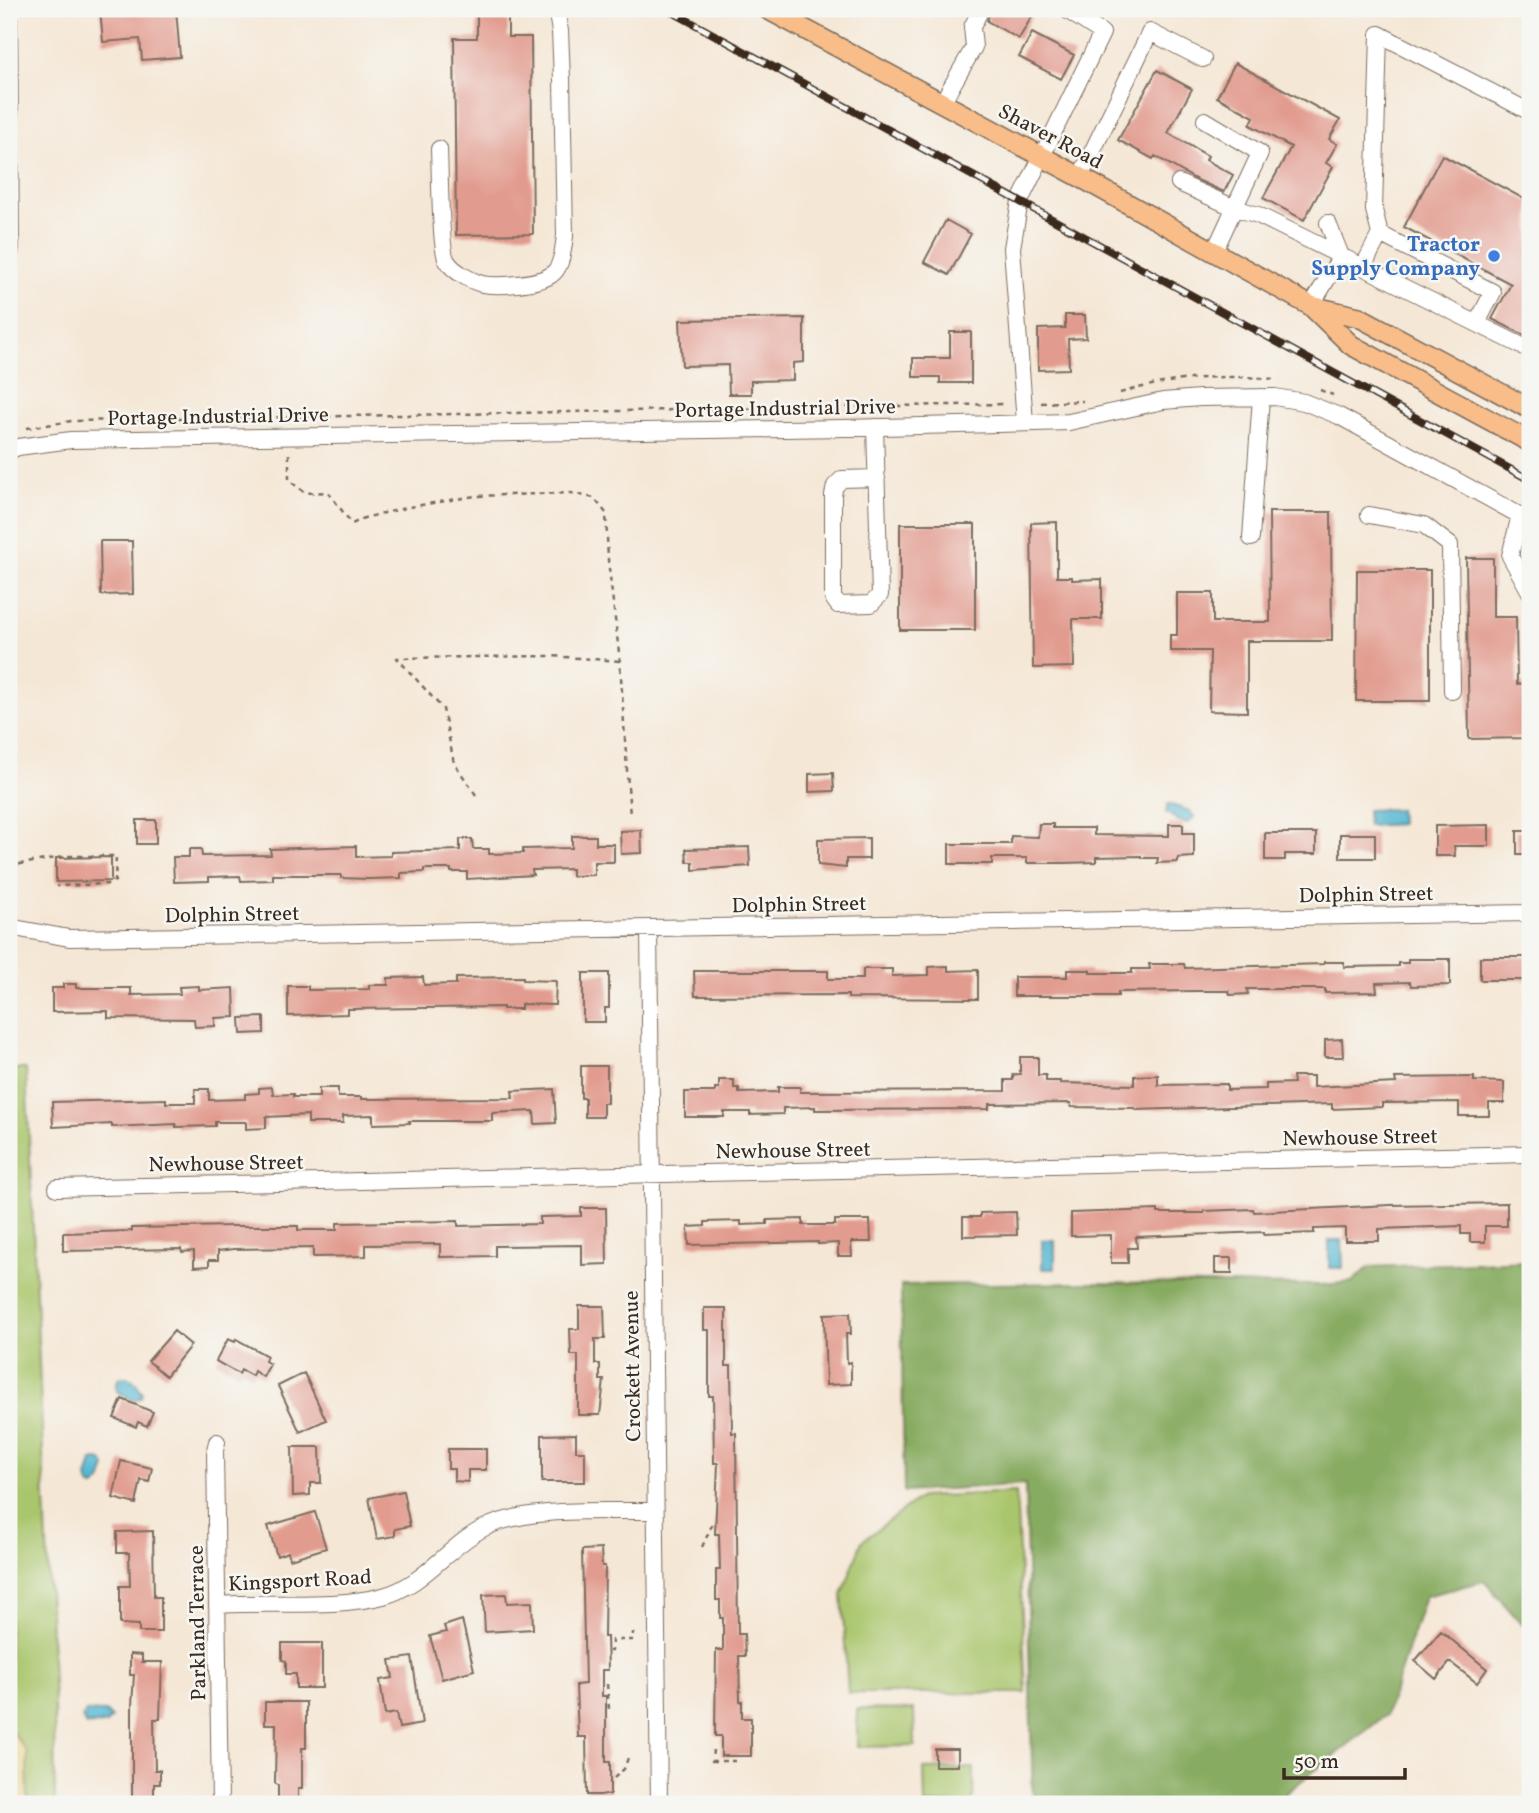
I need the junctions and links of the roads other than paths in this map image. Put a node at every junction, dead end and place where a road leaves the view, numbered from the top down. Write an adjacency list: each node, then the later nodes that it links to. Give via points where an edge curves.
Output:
1 (9, 9): 8 (street)
2 (556, 9): 11 (street, via 565,236 561,261 552,275 536,282 483,284 447,262 442,250)
3 (767, 9): 7 (main road, Shaver Road)
4 (981, 9): 7 (street, via 972,27 974,47)
5 (1065, 9): 12 (street, via 1102,33)
6 (1203, 59): 13 (street, via 1150,32)
7 (943, 103): 12 (main road, Shaver Road)
8 (9, 106): 20 (street)
9 (1530, 113): 17 (street, via 1378,34 1374,210)
10 (1205, 120): 15 (street, via 1260,153)
11 (439, 149)
12 (1040, 156): 13 (main road, Shaver Road); 27 (street, via 1021,199 1012,248)
13 (1080, 177): 18 (main road, Shaver Road)
14 (1179, 183): 15 (street)
15 (1235, 208): 18 (street); 19 (street)
16 (1328, 223): 19 (street)
17 (1380, 233): 21 (street); 23 (street, via 1493,292)
18 (1214, 252): 22 (main road, Shaver Road)
19 (1341, 256): 21 (street); 22 (street)
20 (9, 260)
21 (1363, 267): 23 (street)
22 (1311, 306): 26 (main road, Shaver Road, via 1359,317); 29 (main road, Shaver Road, via 1350,345)
23 (1477, 323): 24 (street)
24 (1530, 349)
25 (1261, 397): 27 (street, Portage Industrial Drive, via 1163,401 1069,422); 33 (street, Portage Industrial Drive, via 1304,402 1339,416); 34 (street)
26 (1530, 410)
27 (1025, 423): 28 (street, Portage Industrial Drive)
28 (875, 427): 30 (street, Portage Industrial Drive, via 71,440); 31 (street)
29 (1530, 442)
30 (9, 451)
31 (877, 478): 31 (street, via 880,595 871,604 838,605 833,598 835,486 842,480)
32 (1369, 515): 36 (street, via 1424,525 1450,545)
33 (1525, 518): 35 (street, via 1510,556)
34 (1251, 538)
35 (1530, 592)
36 (1452, 691)
37 (1530, 913): 39 (street, Dolphin Street)
38 (9, 927): 39 (street, Dolphin Street, via 69,938)
39 (649, 928): 41 (street, Crockett Avenue)
40 (1530, 1154): 41 (street, Newhouse Street)
41 (650, 1174): 42 (street, Newhouse Street); 44 (street, Crockett Avenue)
42 (57, 1188)
43 (217, 1442): 45 (street, Parkland Terrace)
44 (654, 1511): 45 (street, Kingsport Road, via 513,1518 486,1527 410,1585 384,1596); 47 (street, Crockett Avenue)
45 (217, 1605): 46 (street, Parkland Terrace)
46 (220, 1804)
47 (659, 1804)

